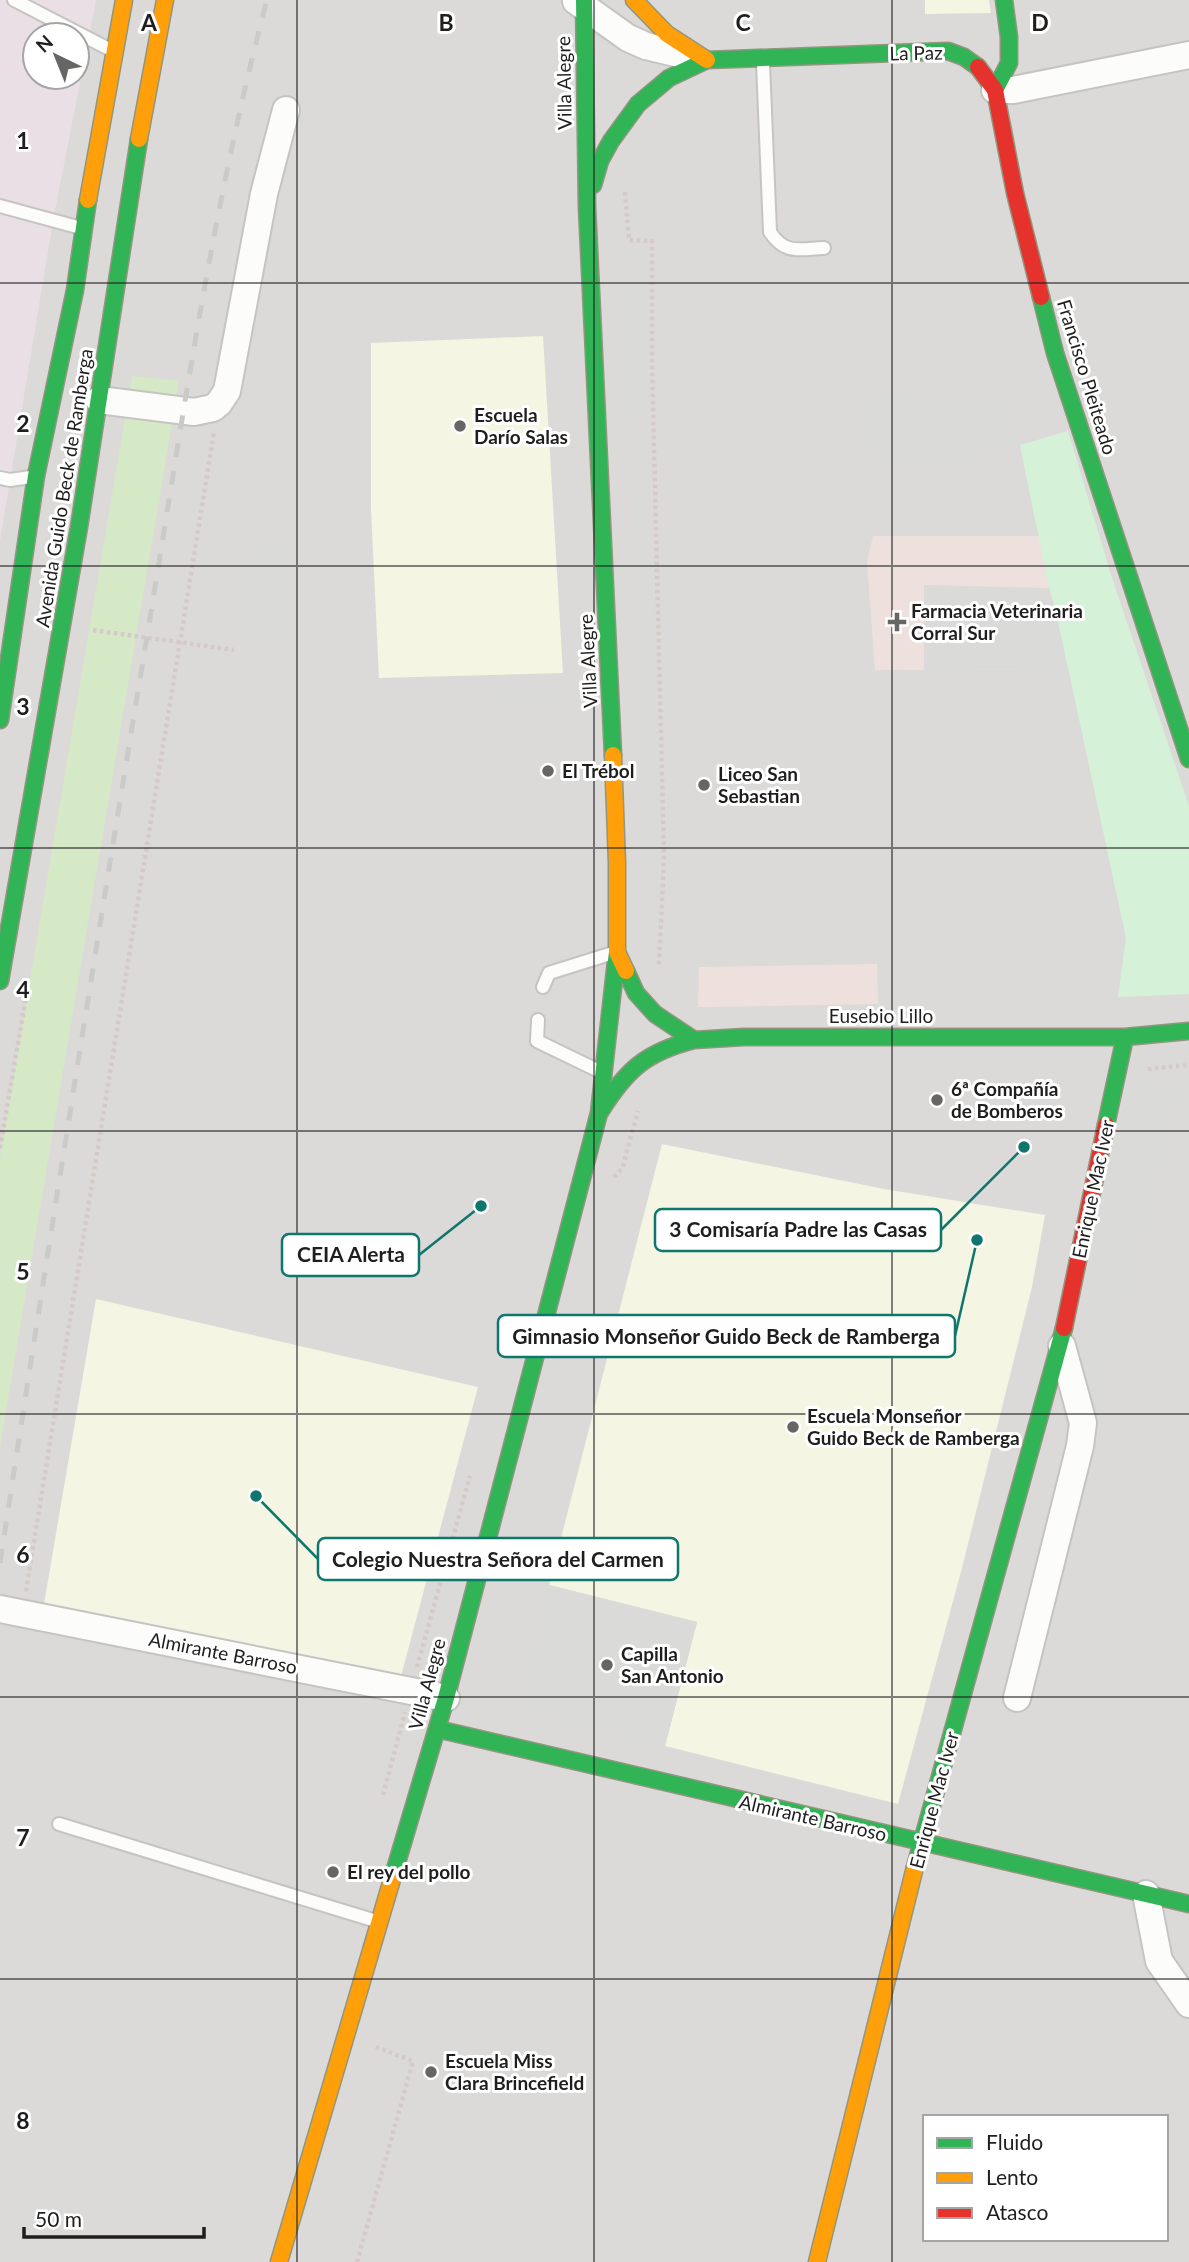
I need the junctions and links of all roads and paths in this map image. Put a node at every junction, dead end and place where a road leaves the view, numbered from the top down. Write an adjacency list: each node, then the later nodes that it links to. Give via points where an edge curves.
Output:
1 (14, 0): 7 (lane)
2 (124, 0): 7 (main road, Avenida Guido Beck de Ramberga)
3 (165, 0): 7 (main road, Avenida Guido Beck de Ramberga)
4 (1004, 0): 11 (main road, via 1009,62)
5 (581, 3): 10 (street, via 628,38); 15 (main road, Villa Alegre)
6 (642, 5): 10 (main road, via 678,43)
7 (134, 55): 16 (main road, Avenida Guido Beck de Ramberga); 18 (main road, Avenida Guido Beck de Ramberga, via 134,166)
8 (1189, 55): 11 (street)
9 (763, 58): 10 (main road, La Paz); 11 (main road, La Paz, via 948,51 980,66); 17 (lane, via 770,232 787,249)
10 (707, 60): 15 (main road, Villa Alegre, via 661,84 623,122 600,161)
11 (995, 90): 28 (main road, Francisco Pleiteado, via 1055,353)
12 (286, 110): 19 (street, via 264,194 228,391)
13 (625, 191): 30 (path, via 629,240 652,241 664,857)
14 (0, 206): 16 (lane)
15 (587, 207): 29 (main road, Villa Alegre, via 611,687)
16 (83, 229): 20 (main road, Avenida Guido Beck de Ramberga, via 75,290)
17 (824, 248)
18 (100, 400): 19 (street, via 194,412); 23 (main road, Avenida Guido Beck de Ramberga, via 80,481)
19 (219, 403): 24 (path)
20 (36, 476): 21 (lane, via 10,481); 22 (main road); 26 (main road, Avenida Guido Beck de Ramberga)
21 (0, 478)
22 (54, 478)
23 (62, 625): 24 (path); 27 (main road, Avenida Guido Beck de Ramberga)
24 (179, 642): 25 (path); 42 (path)
25 (234, 650)
26 (1, 710): 27 (street)
27 (49, 713): 31 (main road, Avenida Guido Beck de Ramberga)
28 (1189, 759)
29 (617, 952): 32 (lane, via 549,973); 36 (main road, via 636,993); 37 (main road, Villa Alegre)
30 (658, 976)
31 (0, 981)
32 (543, 987)
33 (538, 1020): 37 (lane, via 537,1041)
34 (1188, 1030): 35 (main road, Eusebio Lillo)
35 (1125, 1037): 36 (main road, Eusebio Lillo); 41 (main road, Enrique Mac Iver)
36 (694, 1040): 39 (main road, Villa Alegre, via 650,1054 615,1086)
37 (602, 1073): 39 (main road, Villa Alegre)
38 (641, 1102): 40 (path, via 622,1169 611,1181)
39 (599, 1113): 40 (main road, Villa Alegre)
40 (580, 1187): 43 (main road, Villa Alegre)
41 (1061, 1341): 44 (street, Enrique Mac Iver, via 1082,1434); 47 (main road, Enrique Mac Iver)
42 (11, 1611): 43 (street, Almirante Barroso)
43 (446, 1698): 45 (main road, Villa Alegre)
44 (1017, 1698)
45 (437, 1729): 47 (main road, Almirante Barroso); 50 (main road, Villa Alegre)
46 (59, 1824): 50 (lane)
47 (922, 1843): 48 (main road, Almirante Barroso); 53 (main road, Enrique Mac Iver)
48 (1146, 1894): 49 (main road, Almirante Barroso); 51 (street, via 1158,1961)
49 (1189, 1904)
50 (380, 1922): 52 (main road, Villa Alegre)
51 (1189, 2004)
52 (279, 2262)
53 (817, 2262)

